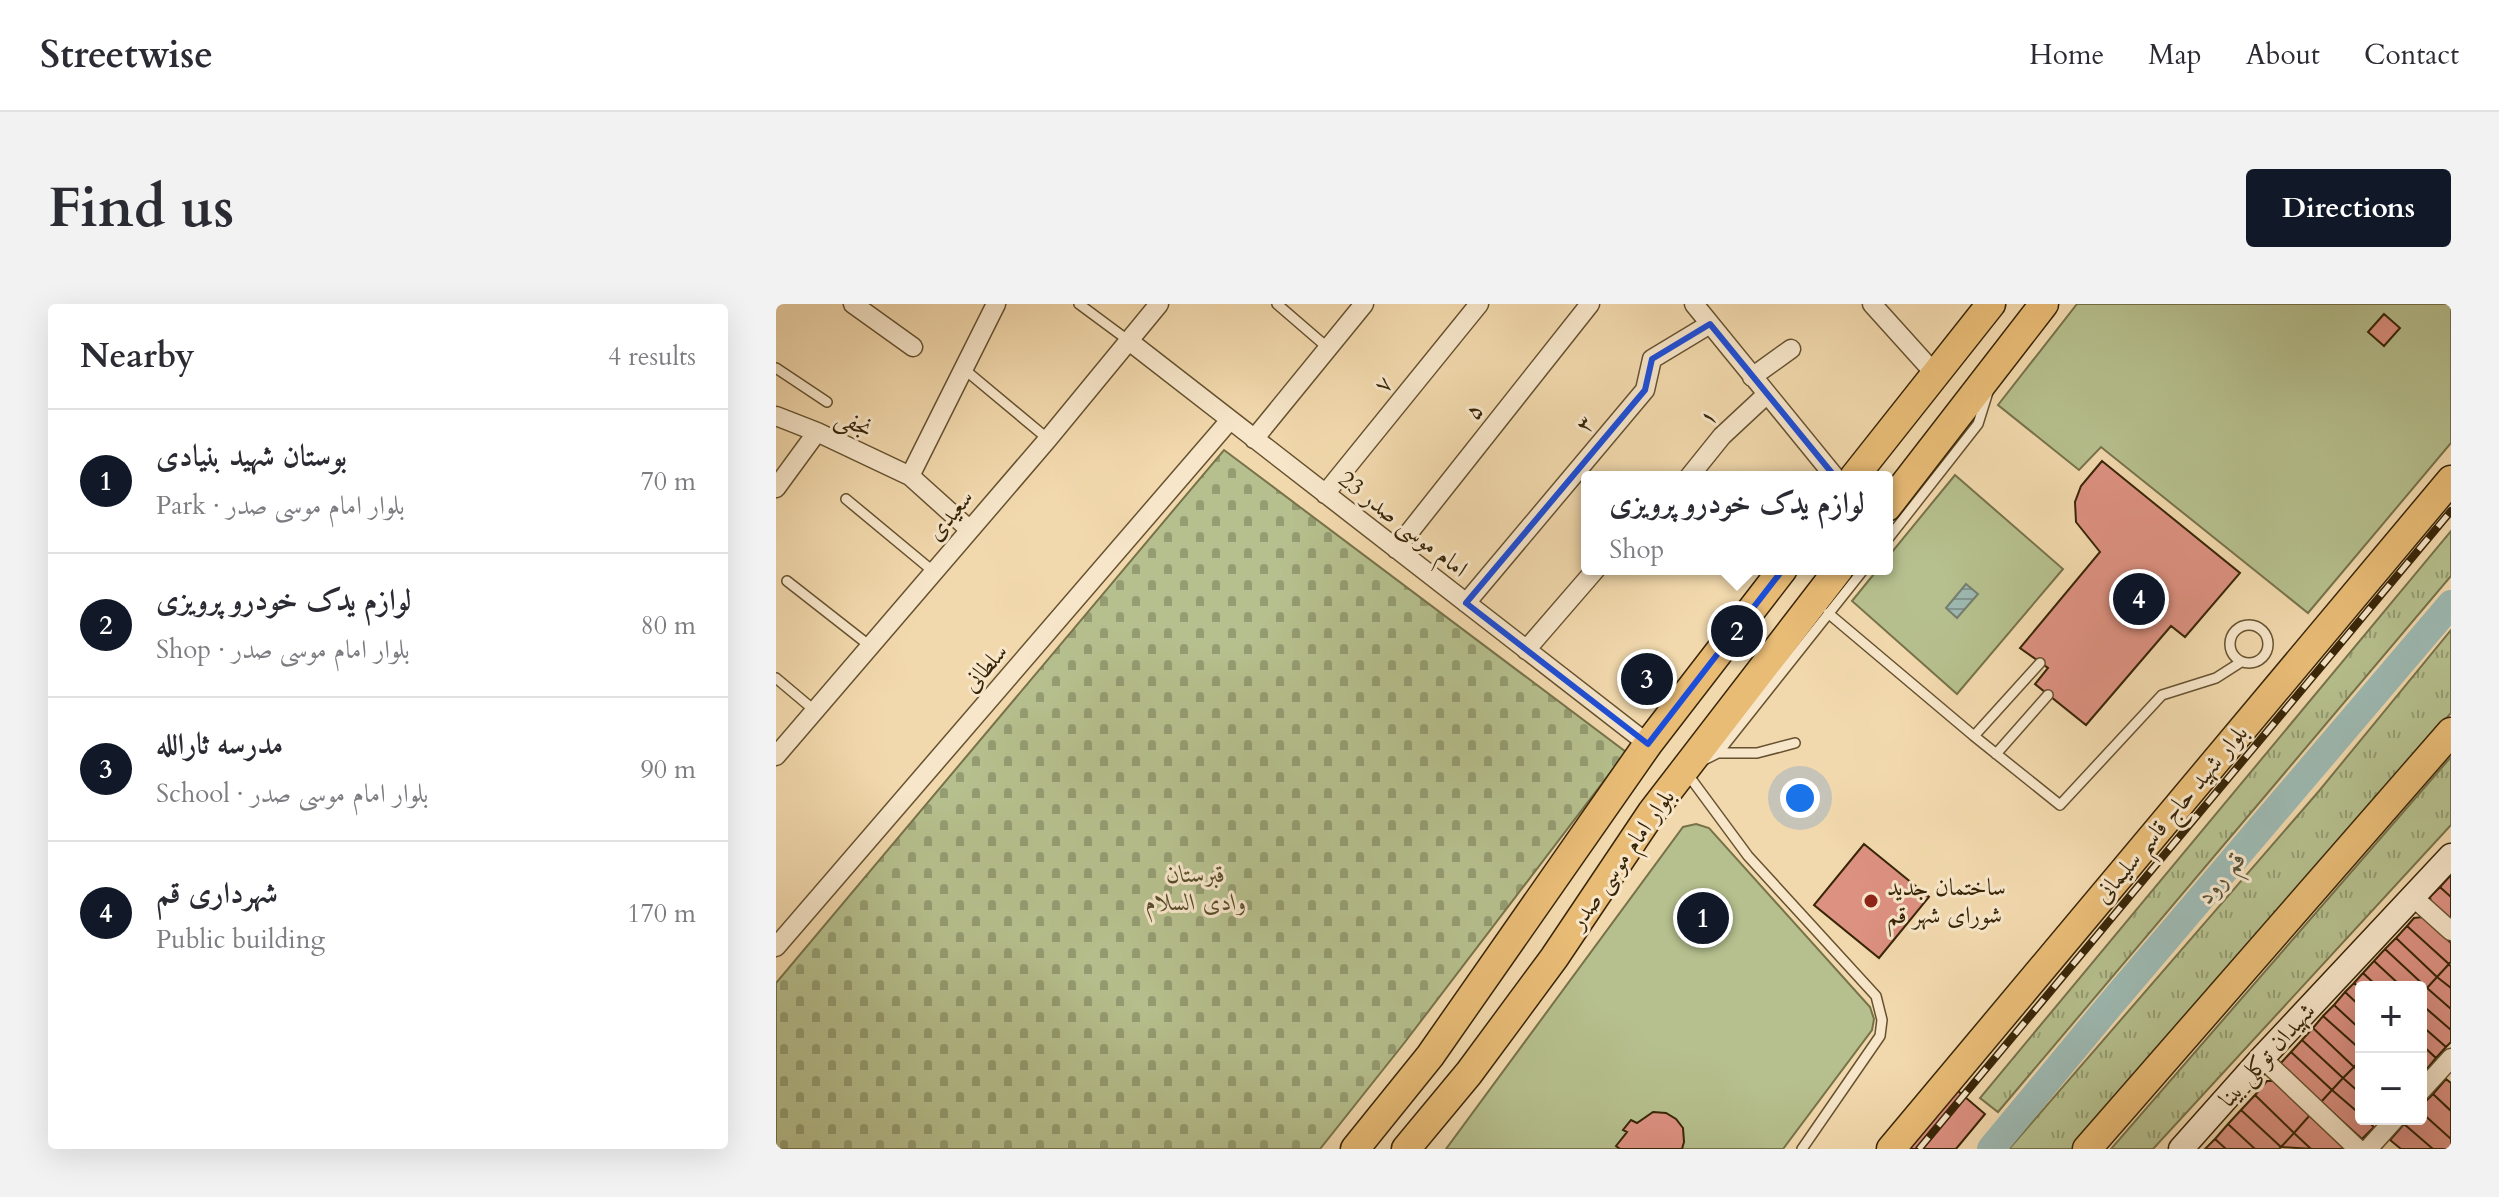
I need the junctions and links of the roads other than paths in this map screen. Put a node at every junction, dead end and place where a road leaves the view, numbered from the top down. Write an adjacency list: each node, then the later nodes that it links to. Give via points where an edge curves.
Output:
1 (853, 304): 15 (street)
2 (996, 304): 19 (street)
3 (1079, 304): 14 (lane)
4 (1159, 304): 14 (street, سعیدی)
5 (1277, 304): 16 (lane)
6 (1364, 304): 16 (street)
7 (1479, 304): 36 (street, ۷)
8 (1590, 304): 41 (street, ۵)
9 (1694, 304): 13 (street)
10 (1872, 304): 21 (street)
11 (2044, 304): 20 (main road)
12 (1979, 309): 21 (main road)
13 (1710, 324): 22 (street); 48 (street, ۳, via 1652,359 1645,390)
14 (1129, 341): 26 (street, امام موسی صدر 23); 28 (street, سعیدی)
15 (913, 347)
16 (1328, 348): 29 (street)
17 (1791, 349): 22 (street)
18 (776, 368): 24 (lane)
19 (964, 369): 28 (lane); 33 (street)
20 (1990, 373): 38 (main road); 40 (lane, via 1978,424)
21 (1936, 375): 32 (main road)
22 (1752, 377): 23 (street)
23 (1766, 395): 30 (street, ۱); 31 (street)
24 (827, 402)
25 (776, 416): 27 (street, نجفی)
26 (1230, 420): 29 (street, امام موسی صدر 23); 68 (street, سلطانی)
27 (817, 432): 33 (street, نجفی); 35 (street)
28 (1048, 439): 39 (street, سعیدی)
29 (1254, 439): 36 (street, امام موسی صدر 23)
30 (1694, 471)
31 (1830, 471)
32 (1859, 471)
33 (910, 476): 39 (street, نجفی)
34 (2451, 480): 76 (main road, بلوار شهید حاج قاسم سلیمانی)
35 (776, 488)
36 (1325, 494): 41 (street, امام موسی صدر 23)
37 (846, 499): 42 (lane)
38 (1893, 499)
39 (970, 530): 42 (street, سعیدی)
40 (1893, 532)
41 (1396, 549): 48 (street, امام موسی صدر 23)
42 (934, 572): 50 (street, سعیدی)
43 (1591, 575): 51 (street)
44 (1778, 575): 60 (main road, بلوار امام موسی صدر)
45 (1834, 575): 64 (main road, بلوار امام موسی صدر)
46 (1859, 575): 49 (lane)
47 (787, 581): 50 (lane)
48 (1466, 603): 51 (street, امام موسی صدر 23)
49 (1828, 613): 58 (lane); 61 (lane)
50 (870, 646): 56 (street, سعیدی)
51 (1526, 650): 60 (street, امام موسی صدر 23)
52 (2241, 662): 52 (lane, via 2258,661 2266,652 2266,634 2256,626 2233,633 2230,646); 62 (lane, via 2215,679 2162,695 2063,805)
53 (2040, 663): 58 (lane)
54 (776, 678): 56 (lane)
55 (2048, 695): 62 (lane)
56 (814, 710): 63 (street, سعیدی)
57 (2451, 732): 77 (main road)
58 (1974, 736): 62 (lane)
59 (1795, 743): 61 (lane, via 1757,753)
60 (1648, 744): 73 (main road, بلوار امام موسی صدر, via 1430,1056)
61 (1718, 753): 64 (lane)
62 (1996, 754)
63 (776, 756)
64 (1684, 770): 74 (main road, بلوار امام موسی صدر, via 1516,1009); 75 (lane, via 1748,856 1876,996 1880,1036)
65 (2451, 856): 66 (main road, شهیدان توکلی بینا)
66 (2413, 897): 67 (street); 69 (main road, شهیدان توکلی بینا)
67 (2451, 931)
68 (776, 947)
69 (2262, 1058): 78 (main road, شهیدان توکلی بینا); 79 (street)
70 (2451, 1058): 71 (street)
71 (2427, 1084)
72 (2390, 1125): 80 (street)
73 (1355, 1149)
74 (1406, 1149)
75 (1802, 1149)
76 (1891, 1149)
77 (2087, 1149)
78 (2181, 1149)
79 (2358, 1149)
80 (2368, 1149)

